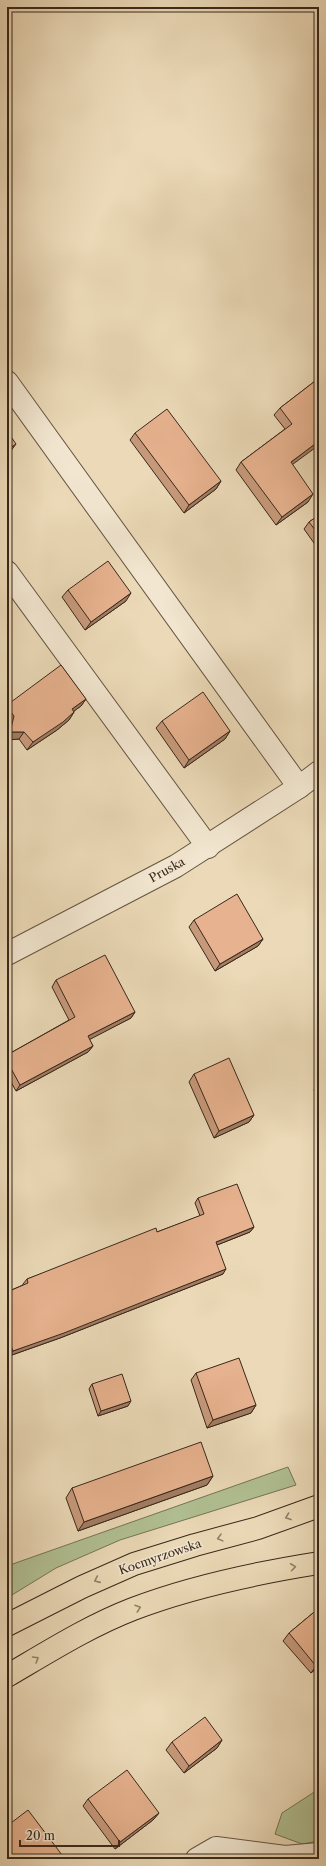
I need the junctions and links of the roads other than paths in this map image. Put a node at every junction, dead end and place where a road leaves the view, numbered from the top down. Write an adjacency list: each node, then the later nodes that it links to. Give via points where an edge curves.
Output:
1 (7, 382): 4 (street)
2 (7, 572): 5 (street)
3 (319, 772): 4 (street, Pruska)
4 (299, 787): 5 (street, Pruska)
5 (208, 847): 6 (street, Pruska)
6 (7, 954)
7 (319, 1506): 9 (main road, Kocmyrzowska, one-way to 9, via 258,1528 134,1564 82,1586)
8 (319, 1563): 10 (main road, one-way to 8, via 64,1642 132,1609 202,1587 267,1571)
9 (7, 1625)
10 (7, 1676)
11 (319, 1854): 12 (street, via 285,1857 216,1848)
12 (197, 1859)

